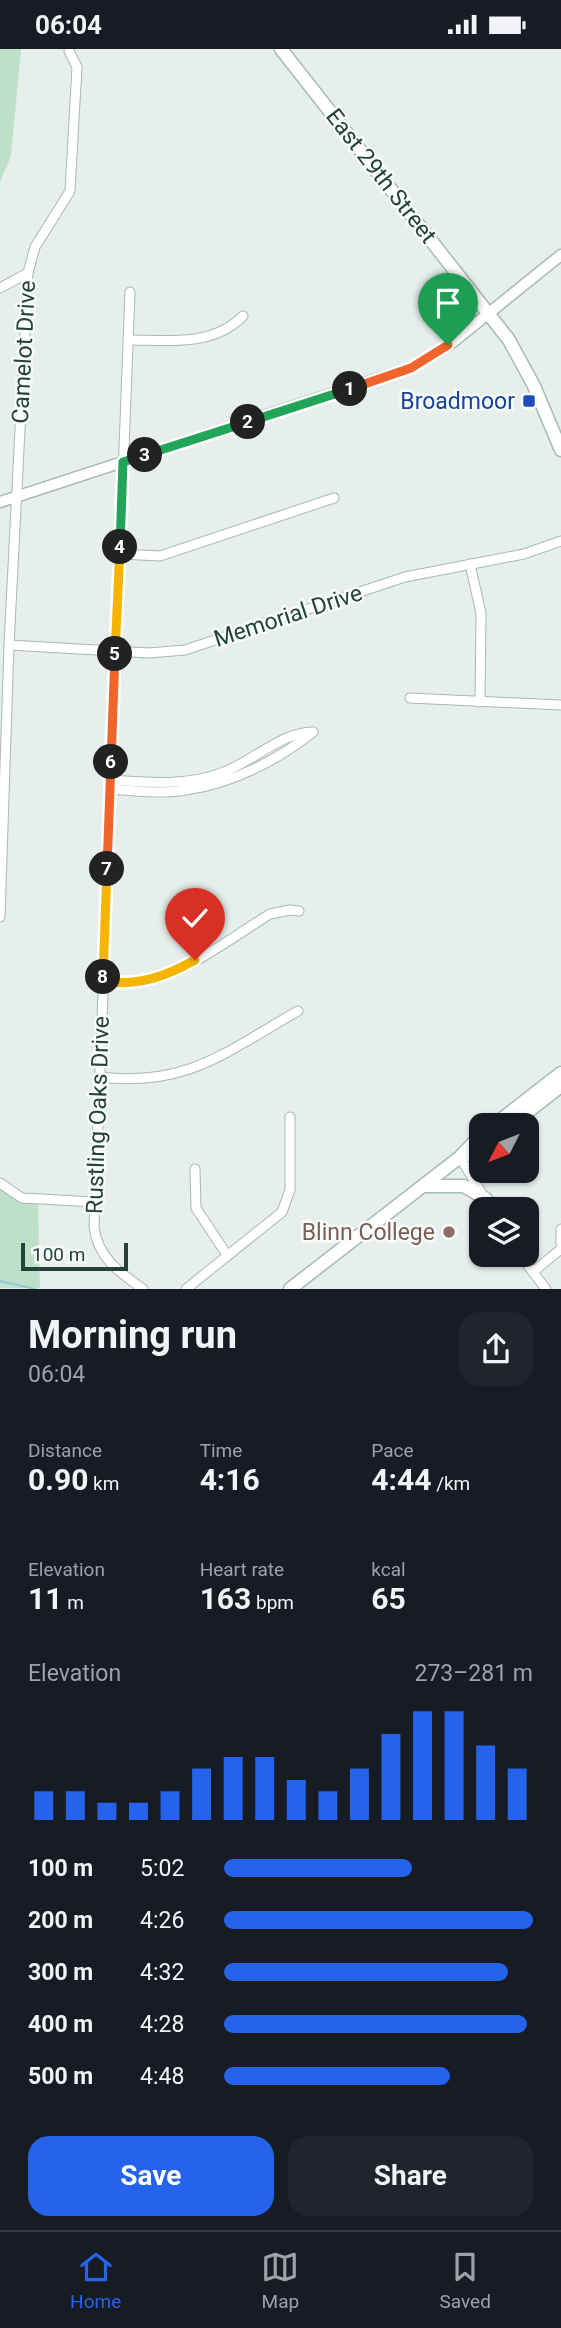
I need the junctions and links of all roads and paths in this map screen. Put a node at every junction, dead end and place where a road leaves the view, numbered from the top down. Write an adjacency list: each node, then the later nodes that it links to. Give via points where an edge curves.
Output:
1 (281, 49): 7 (main road, East 29th Street)
2 (69, 51): 4 (street, Camelot Drive, via 77,67 70,191 35,247)
3 (561, 255): 7 (street)
4 (28, 273): 5 (street); 12 (street, Camelot Drive)
5 (0, 288)
6 (130, 292): 9 (street, Rustling Oaks Drive)
7 (490, 313): 10 (main road, East 29th Street, via 534,386); 11 (street, via 411,368)
8 (243, 316): 9 (street, via 218,335 183,341)
9 (128, 340): 11 (street, Rustling Oaks Drive)
10 (561, 450)
11 (123, 462): 12 (street); 16 (street, Rustling Oaks Drive)
12 (17, 497): 14 (street); 18 (street, Camelot Drive)
13 (334, 498): 16 (street, via 160,556)
14 (0, 502)
15 (561, 541): 17 (street, Memorial Drive, via 524,554)
16 (120, 554): 19 (street, Rustling Oaks Drive)
17 (470, 564): 19 (street, Memorial Drive, via 405,577 185,650); 21 (street, via 481,614)
18 (9, 645): 19 (street, Memorial Drive); 26 (street, Camelot Drive)
19 (116, 652): 24 (street, Rustling Oaks Drive)
20 (410, 698): 21 (street)
21 (480, 702): 22 (street)
22 (561, 705)
23 (236, 772): 23 (street, via 297,745 313,732 293,735); 24 (street, via 188,781)
24 (110, 785): 27 (street, Rustling Oaks Drive)
25 (299, 911): 27 (street, via 270,914 158,979 129,985)
26 (0, 917)
27 (103, 982): 30 (street, Rustling Oaks Drive)
28 (298, 1011): 30 (street, via 182,1073 144,1080)
29 (561, 1073): 32 (main road)
30 (100, 1077): 43 (street, Rustling Oaks Drive)
31 (561, 1086): 33 (main road)
32 (509, 1113)
33 (526, 1113)
34 (290, 1117): 47 (street, via 287,1203 272,1222)
35 (469, 1148): 37 (main road)
36 (469, 1155): 37 (main road)
37 (460, 1157): 40 (main road); 42 (street)
38 (195, 1169): 47 (street, via 196,1208)
39 (0, 1183): 43 (street, via 22,1198)
40 (423, 1186): 41 (main road, via 464,1186); 52 (main road)
41 (479, 1197)
42 (485, 1197)
43 (95, 1202): 50 (street, Rustling Oaks Drive, via 94,1227 101,1251 118,1272)
44 (561, 1229): 45 (street)
45 (561, 1243)
46 (561, 1249): 49 (street)
47 (227, 1255): 51 (street)
48 (529, 1267): 49 (street)
49 (533, 1272): 53 (street)
50 (143, 1289)
51 (186, 1289)
52 (290, 1289)
53 (546, 1289)

